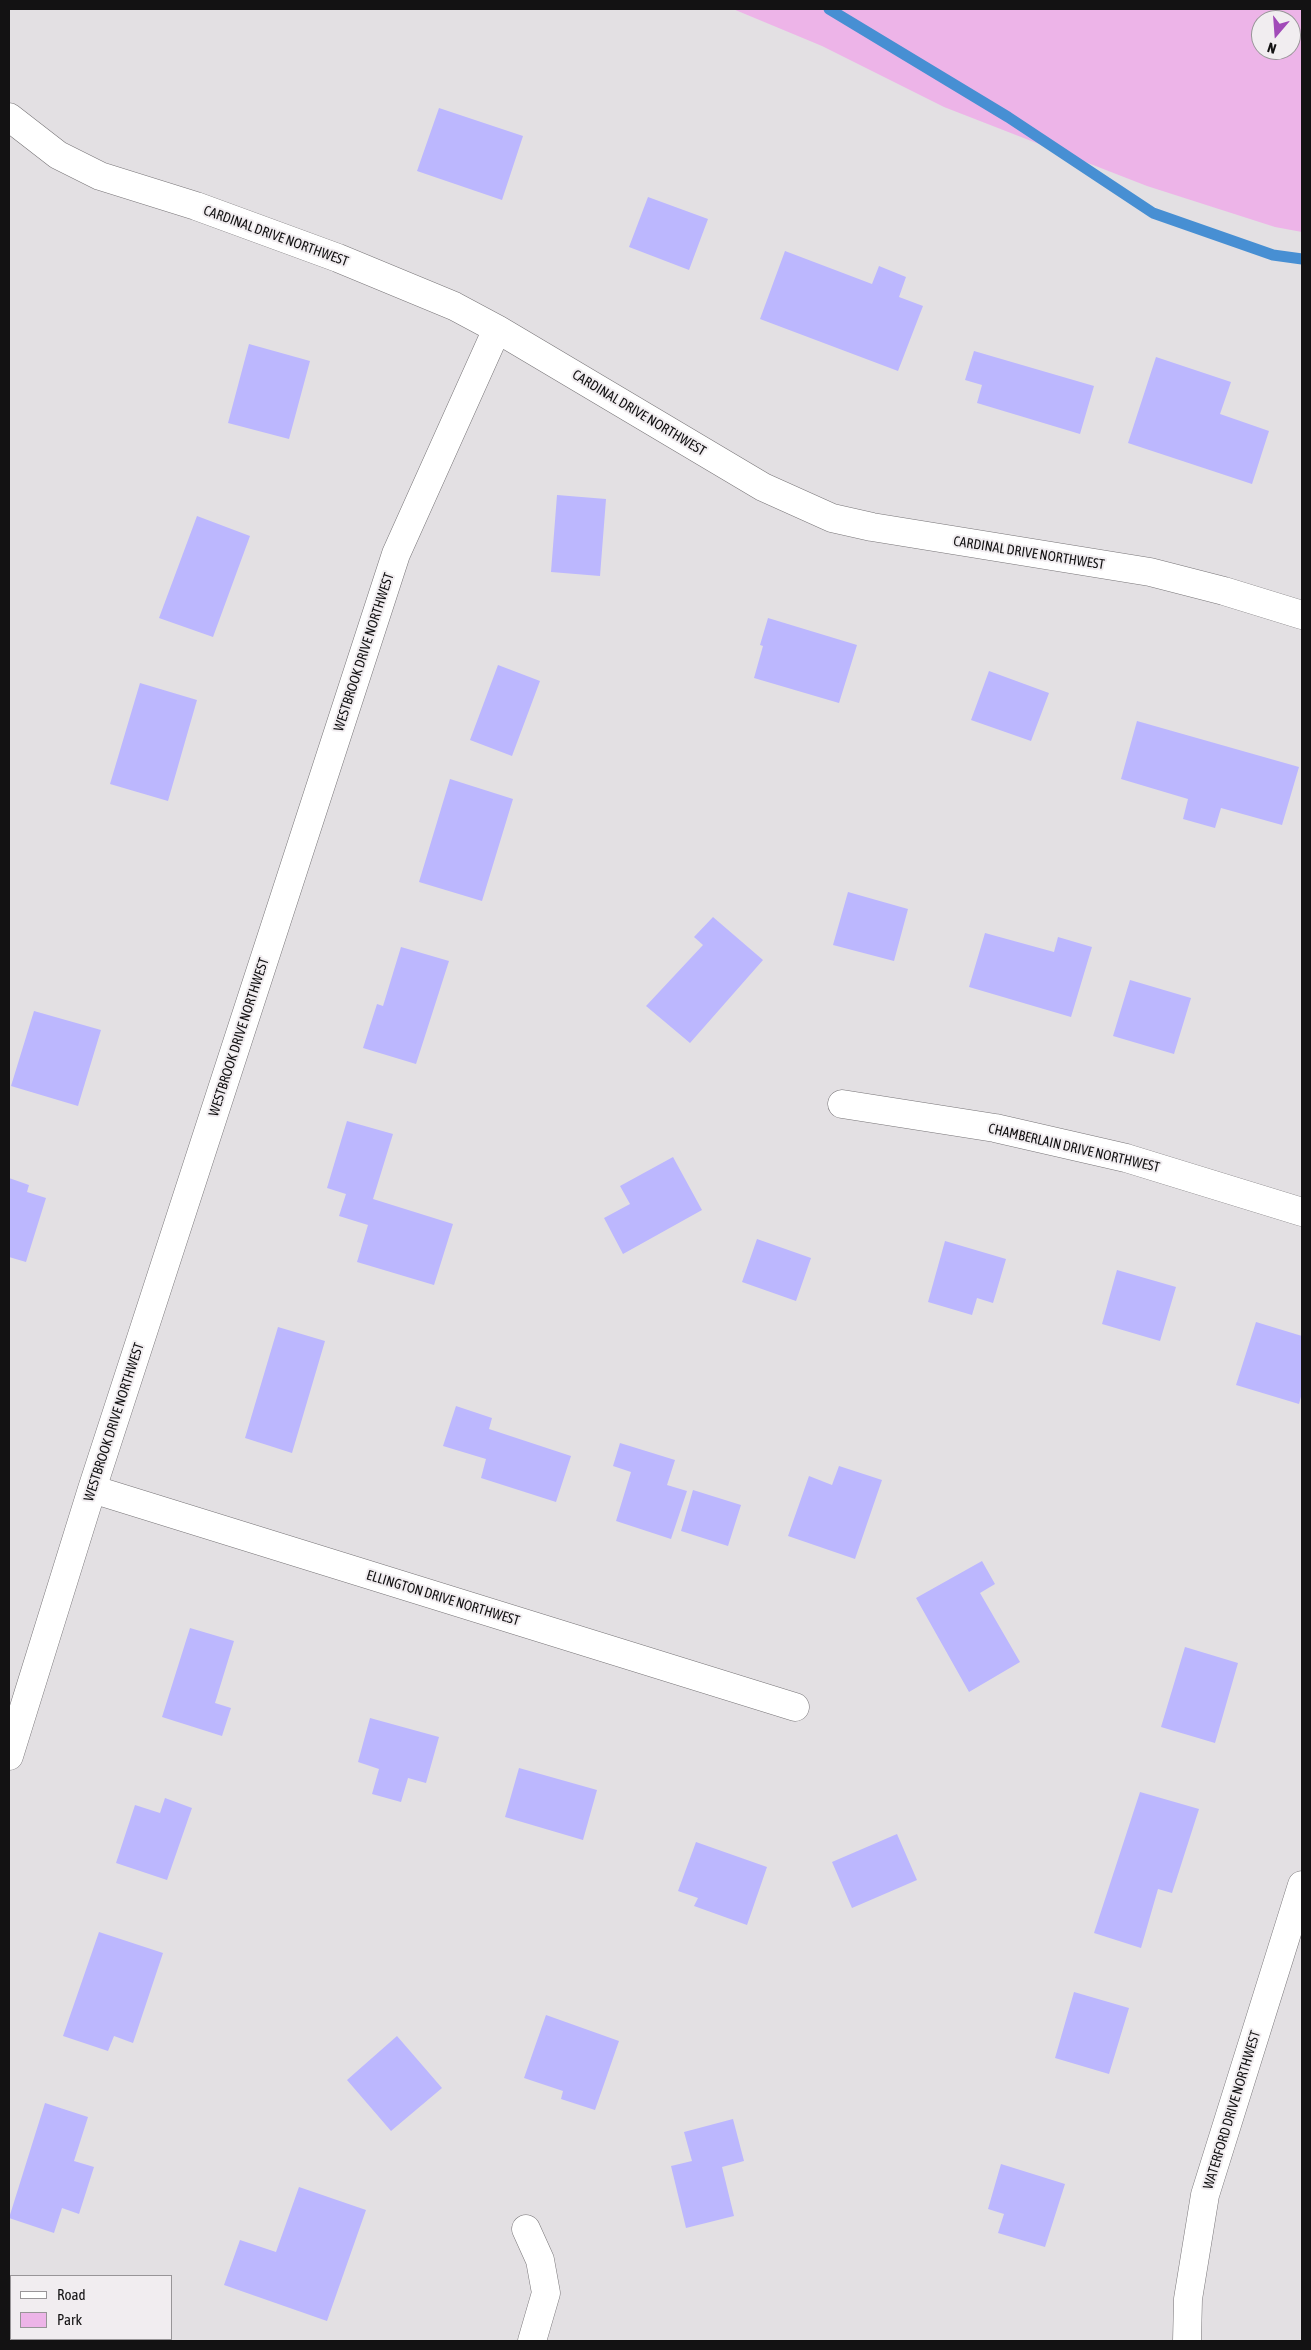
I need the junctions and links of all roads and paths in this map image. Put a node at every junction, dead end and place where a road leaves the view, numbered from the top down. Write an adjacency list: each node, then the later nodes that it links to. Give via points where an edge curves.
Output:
1 (9, 117): 2 (street, CARDINAL DRIVE NORTHWEST, via 58,155 100,176 196,206 338,258 454,306)
2 (497, 329): 3 (street, CARDINAL DRIVE NORTHWEST, via 763,487 832,518 872,528 1150,572); 6 (street, WESTBROOK DRIVE NORTHWEST, via 396,554)
3 (1302, 615)
4 (842, 1104): 5 (street, CHAMBERLAIN DRIVE NORTHWEST, via 995,1128 1126,1158)
5 (1302, 1212)
6 (92, 1489): 7 (street, ELLINGTON DRIVE NORTHWEST); 8 (street, WESTBROOK DRIVE NORTHWEST)
7 (795, 1707)
8 (9, 1756)
9 (1302, 1885): 12 (street, WATERFORD DRIVE NORTHWEST, via 1205,2195 1188,2299)
10 (526, 2229): 11 (street, via 540,2260 546,2292)
11 (532, 2341)
12 (1187, 2341)

